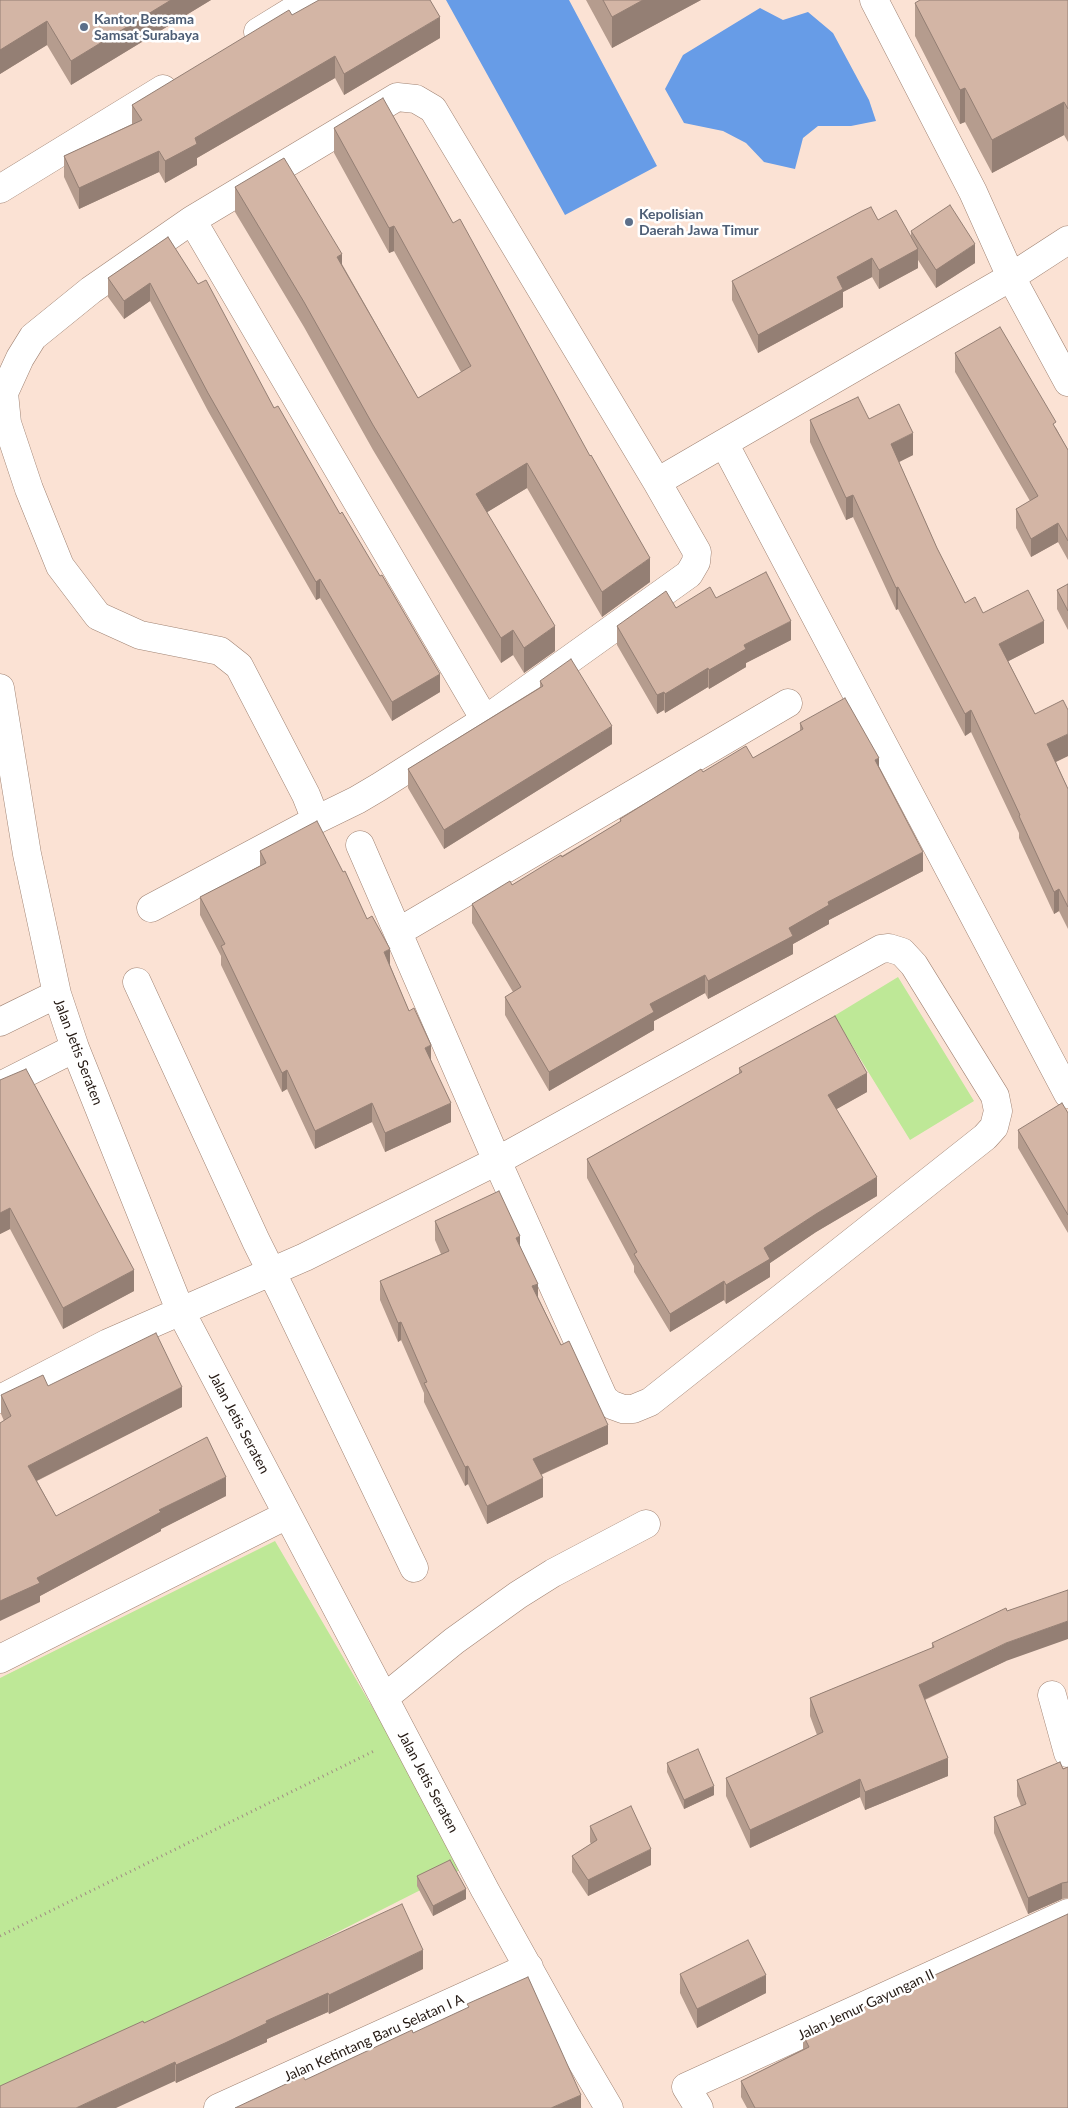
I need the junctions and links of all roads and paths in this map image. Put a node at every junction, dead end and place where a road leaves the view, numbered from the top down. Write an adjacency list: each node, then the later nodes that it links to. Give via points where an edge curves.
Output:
1 (310, 0): 3 (street)
2 (874, 0): 8 (street, via 973,192)
3 (234, 46)
4 (184, 77): 5 (street)
5 (0, 189)
6 (192, 220): 11 (street, via 397,97 416,99 433,109); 14 (street); 15 (street, via 91,290 33,337 4,393 6,423 60,566 98,616 140,635 220,651 239,666)
7 (1068, 240): 8 (street)
8 (1011, 277): 9 (street); 10 (street)
9 (1068, 382)
10 (724, 443): 11 (street); 24 (street)
11 (657, 482): 14 (street, via 697,552 689,574)
12 (0, 688): 20 (street, Jalan Jetis Seraten)
13 (788, 703): 18 (street)
14 (485, 720): 15 (street, via 358,800)
15 (311, 808): 17 (street)
16 (360, 845): 18 (street)
17 (151, 908)
18 (398, 932): 25 (street)
19 (137, 982): 26 (street)
20 (56, 994): 21 (street); 22 (street, Jalan Jetis Seraten)
21 (0, 1022)
22 (75, 1048): 23 (street); 27 (street, Jalan Jetis Seraten)
23 (0, 1086)
24 (1068, 1094)
25 (497, 1161): 25 (street, via 604,1399 623,1409 633,1409 650,1402 985,1137 994,1127 998,1111 995,1096 914,964 902,952 889,948 872,953); 26 (street)
26 (271, 1271): 27 (street); 31 (street)
27 (180, 1310): 28 (street); 29 (street, Jalan Jetis Seraten)
28 (0, 1399)
29 (287, 1515): 32 (street); 34 (street, Jalan Jetis Seraten)
30 (646, 1524): 34 (street, via 518,1595)
31 (414, 1568)
32 (0, 1659)
33 (1052, 1695): 36 (street)
34 (384, 1698): 39 (street, Jalan Jetis Seraten)
35 (370, 1753): 38 (path)
36 (1068, 1753)
37 (1068, 1913): 42 (street, Jalan Jemur Gayungan II, via 686,2087)
38 (0, 1936)
39 (529, 1967): 40 (street, Jalan Ketintang Baru Selatan I A); 41 (street, Jalan Jetis Seraten)
40 (218, 2108)
41 (609, 2108)
42 (699, 2108)

